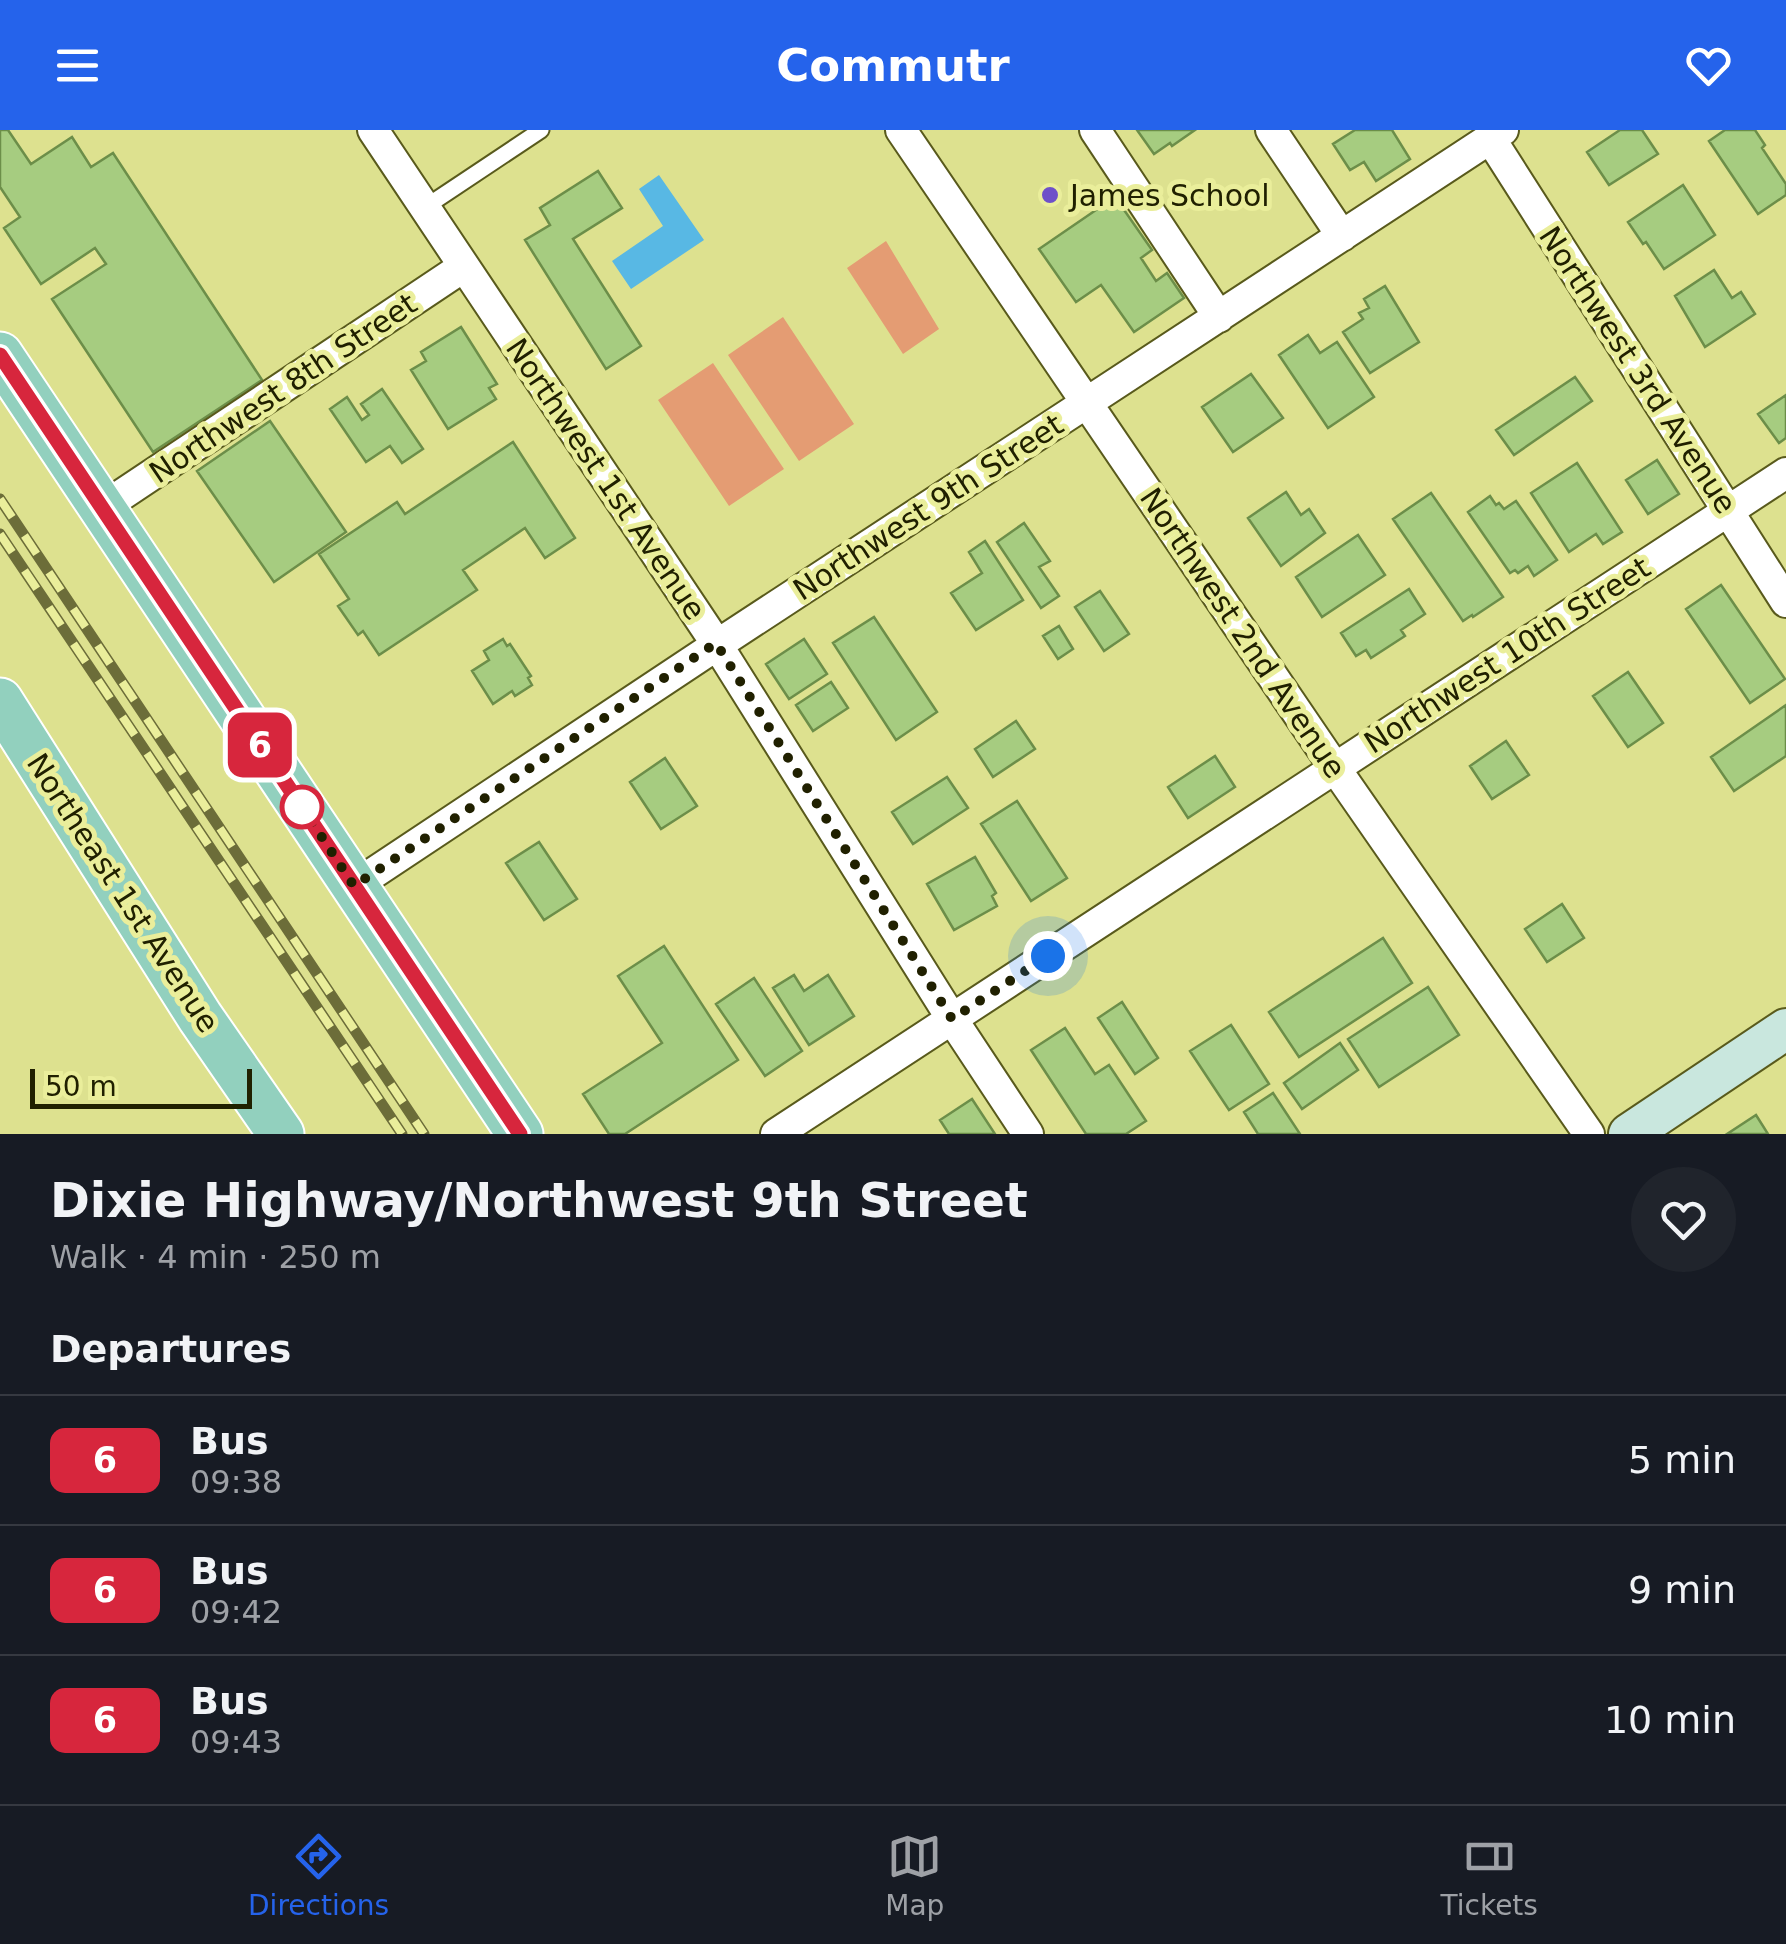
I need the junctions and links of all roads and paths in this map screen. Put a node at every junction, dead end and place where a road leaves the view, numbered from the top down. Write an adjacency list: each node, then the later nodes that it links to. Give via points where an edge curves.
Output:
1 (373, 130): 7 (street, Northwest 1st Avenue)
2 (541, 130): 7 (lane)
3 (901, 130): 12 (street, Northwest 2nd Avenue)
4 (1095, 130): 10 (street)
5 (1271, 130): 8 (street)
6 (1497, 134): 8 (street, Northwest 9th Street); 15 (street, Northwest 3rd Avenue)
7 (424, 208): 9 (street, Northwest 1st Avenue)
8 (1342, 236): 10 (street, Northwest 9th Street)
9 (464, 267): 14 (street, Northwest 8th Street); 17 (street, Northwest 1st Avenue)
10 (1219, 317): 12 (street, Northwest 9th Street)
11 (0, 355): 14 (main road)
12 (1087, 404): 17 (street, Northwest 9th Street); 19 (street, Northwest 2nd Avenue)
13 (1786, 473): 15 (street, Northwest 10th Street)
14 (102, 508): 20 (main road)
15 (1728, 510): 16 (street, Northwest 3rd Avenue); 19 (street, Northwest 10th Street)
16 (1786, 602)
17 (716, 643): 20 (street, Northwest 9th Street); 21 (street, Northwest 1st Avenue)
18 (0, 701): 23 (main road, Northeast 1st Avenue)
19 (1334, 768): 21 (street, Northwest 10th Street); 27 (street, Northwest 2nd Avenue)
20 (354, 886): 24 (main road)
21 (952, 1019): 25 (street, Northwest 10th Street); 26 (street, Northwest 1st Avenue)
22 (1786, 1030): 28 (main road)
23 (281, 1134)
24 (520, 1134)
25 (776, 1134)
26 (1028, 1134)
27 (1588, 1134)
28 (1629, 1134)

